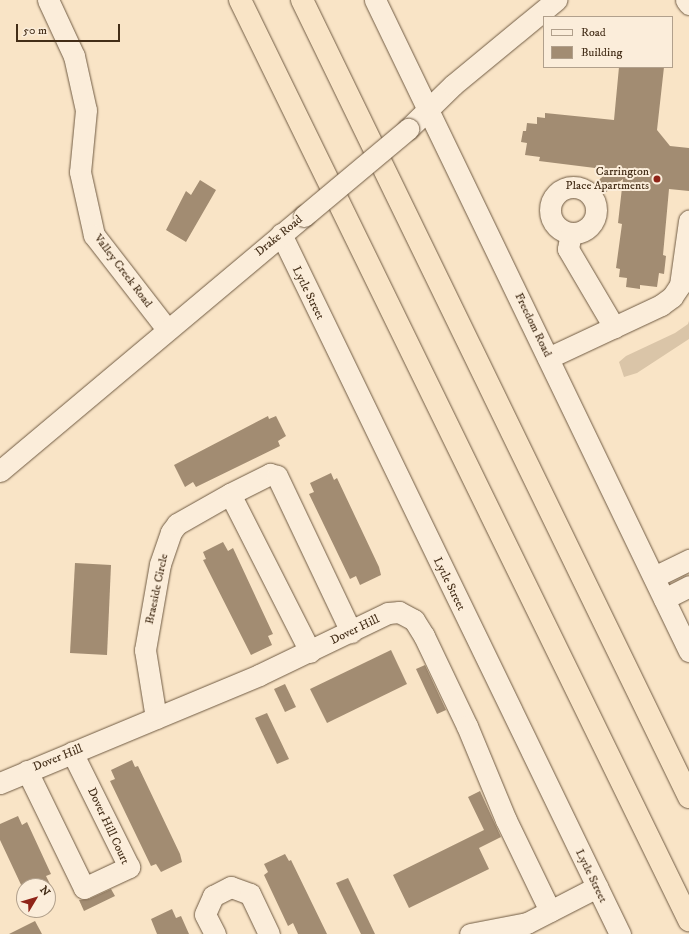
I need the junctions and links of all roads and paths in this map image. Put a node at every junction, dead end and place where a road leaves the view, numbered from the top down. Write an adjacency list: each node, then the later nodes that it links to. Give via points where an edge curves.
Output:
1 (48, 0): 14 (street, Valley Creek Road, via 74,56 86,110 80,172 94,235)
2 (240, 0): 32 (highway)
3 (302, 0): 29 (highway)
4 (375, 0): 8 (street, Freedom Road)
5 (556, 0): 8 (street, Drake Road, via 453,85)
6 (686, 0): 7 (street)
7 (689, 4)
8 (429, 109): 11 (street, Drake Road, bridge); 15 (street, Freedom Road)
9 (689, 221): 12 (street)
10 (571, 233): 13 (street, via 568,249)
11 (281, 234): 14 (street, Drake Road); 30 (street, Lytle Street)
12 (686, 268): 13 (street, via 672,297 661,305)
13 (614, 327): 15 (street)
14 (167, 329): 16 (street, Drake Road)
15 (548, 358): 19 (street, Freedom Road)
16 (0, 471)
17 (230, 494): 22 (street, Braeside Circle, via 270,474 277,476); 24 (street); 25 (street, Braeside Circle, via 177,524 171,532 160,564 145,650)
18 (689, 560): 19 (street)
19 (654, 577): 21 (street, Freedom Road)
20 (689, 586): 21 (street)
21 (664, 599): 23 (street, Freedom Road)
22 (351, 632): 24 (street, Dover Hill); 31 (street, Dover Hill, via 388,613 399,612 407,614 419,626)
23 (689, 650)
24 (310, 652): 25 (street, Dover Hill)
25 (156, 718): 26 (street, Dover Hill)
26 (72, 752): 27 (street, Dover Hill); 27 (street, Dover Hill Court, via 129,867 84,888)
27 (27, 771): 28 (street, Dover Hill)
28 (0, 783)
29 (689, 797)
30 (597, 887): 31 (street); 36 (street, Lytle Street)
31 (550, 911): 35 (street, via 527,922)
32 (689, 920)
33 (215, 934): 34 (street, via 205,914 214,896 231,887 250,894)
34 (269, 934)
35 (470, 934)
36 (620, 934)

